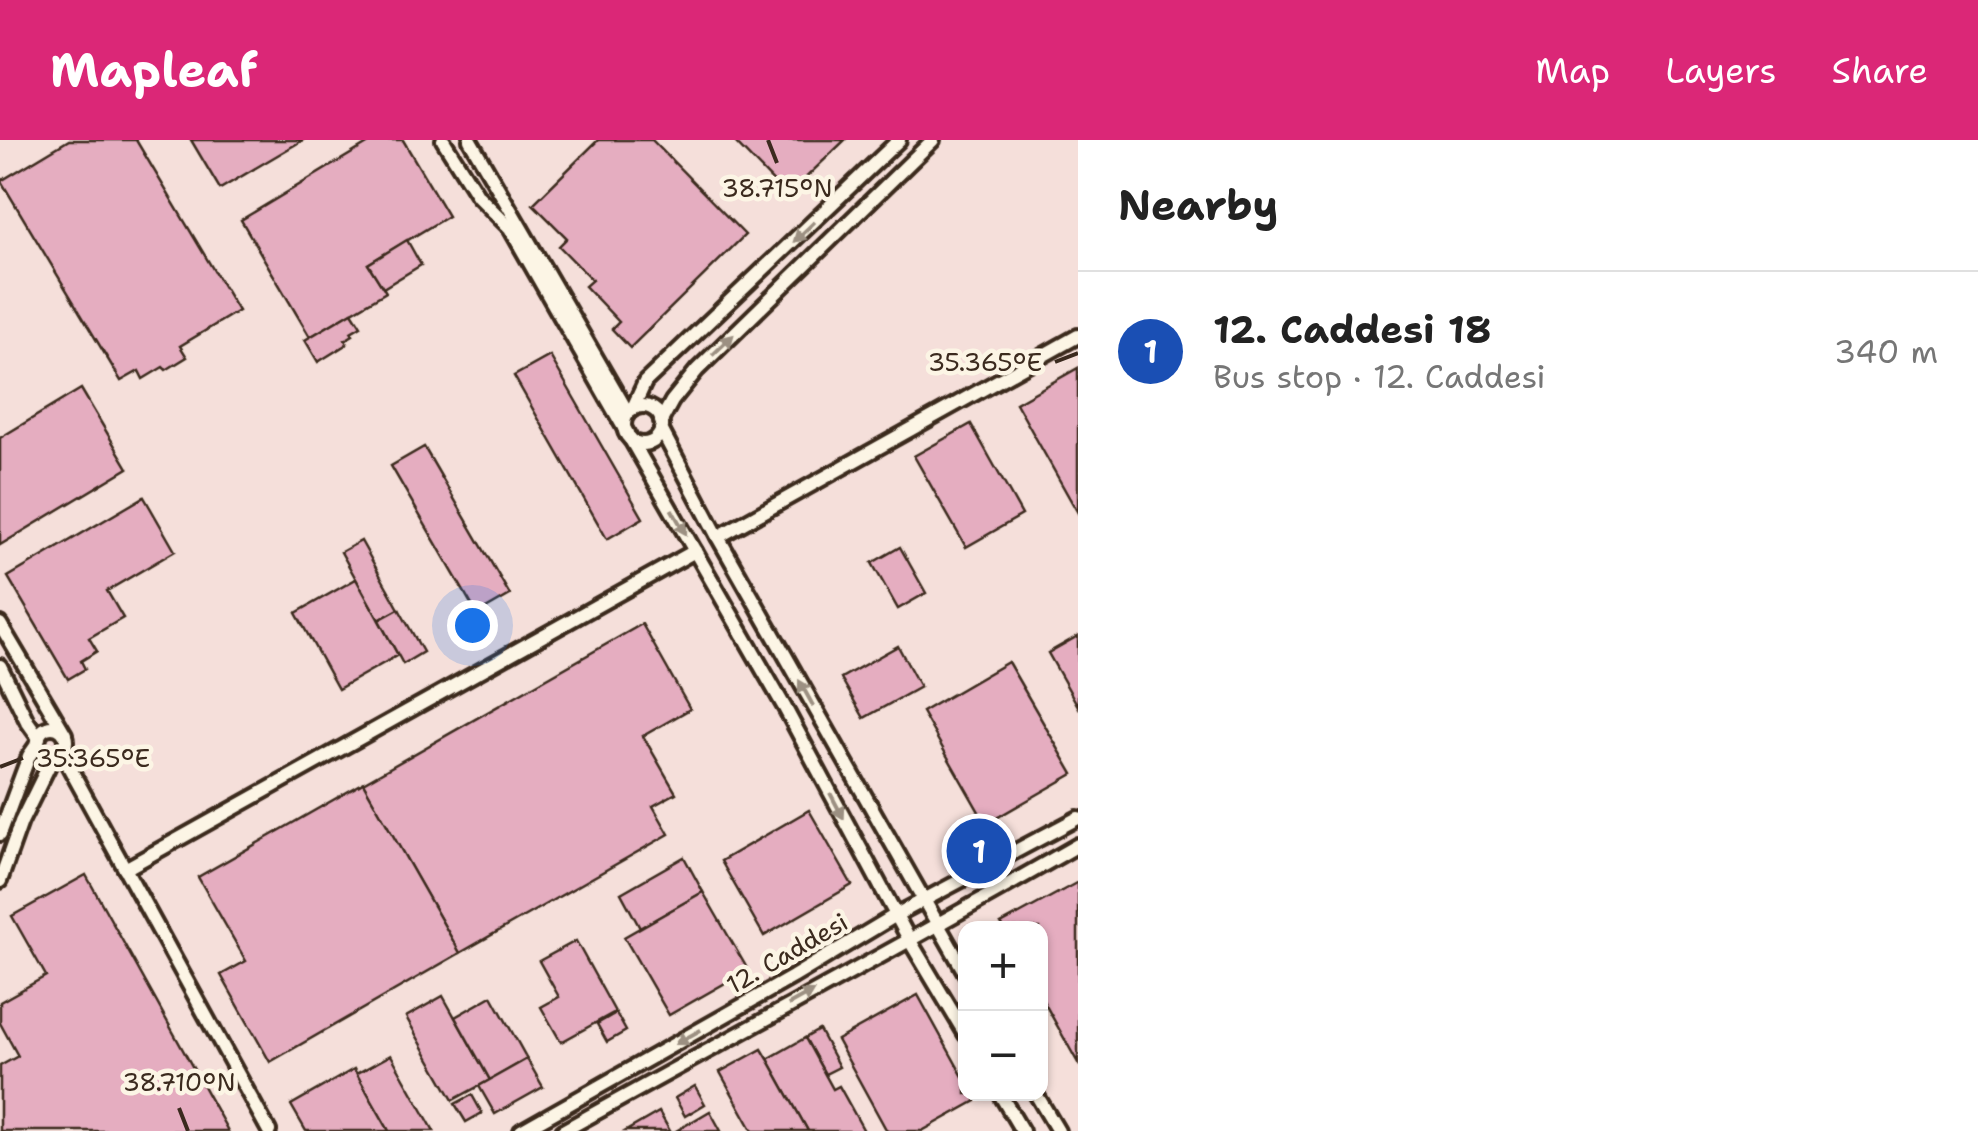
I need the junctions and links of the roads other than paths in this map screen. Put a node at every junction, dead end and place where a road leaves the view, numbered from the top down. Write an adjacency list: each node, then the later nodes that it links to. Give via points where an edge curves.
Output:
1 (444, 140): 8 (street, via 478,196 510,228)
2 (470, 140): 6 (street)
3 (900, 140): 6 (street, one-way to 6, via 646,382)
4 (933, 140): 7 (street, one-way to 4, via 698,370)
5 (1078, 336): 9 (street)
6 (630, 411): 7 (street, via 652,408); 8 (street, via 624,423)
7 (661, 424): 8 (street, via 650,442); 9 (street)
8 (628, 436): 10 (street, one-way to 10)
9 (718, 537): 21 (street, one-way to 9)
10 (695, 551): 19 (street); 22 (street, one-way to 22)
11 (0, 624): 13 (street)
12 (0, 666): 14 (street)
13 (65, 734): 14 (street, via 48,728); 15 (street)
14 (39, 740): 15 (street, via 43,751); 17 (street)
15 (58, 753): 19 (street); 20 (street)
16 (1078, 818): 21 (street, 12. Caddesi)
17 (0, 834)
18 (1078, 845): 23 (street, 12. Caddesi)
19 (125, 869): 29 (street)
20 (0, 880)
21 (923, 900): 22 (street, 12. Caddesi); 23 (street)
22 (896, 914): 24 (street); 30 (street, 12. Caddesi, one-way to 30)
23 (937, 926): 24 (street, 12. Caddesi); 25 (street)
24 (910, 941): 26 (street); 31 (street, 12. Caddesi, one-way to 24)
25 (958, 961)
26 (958, 1022)
27 (1004, 1101): 32 (street)
28 (1040, 1101): 33 (street)
29 (269, 1131)
30 (521, 1131)
31 (564, 1131)
32 (1022, 1131)
33 (1058, 1131)

